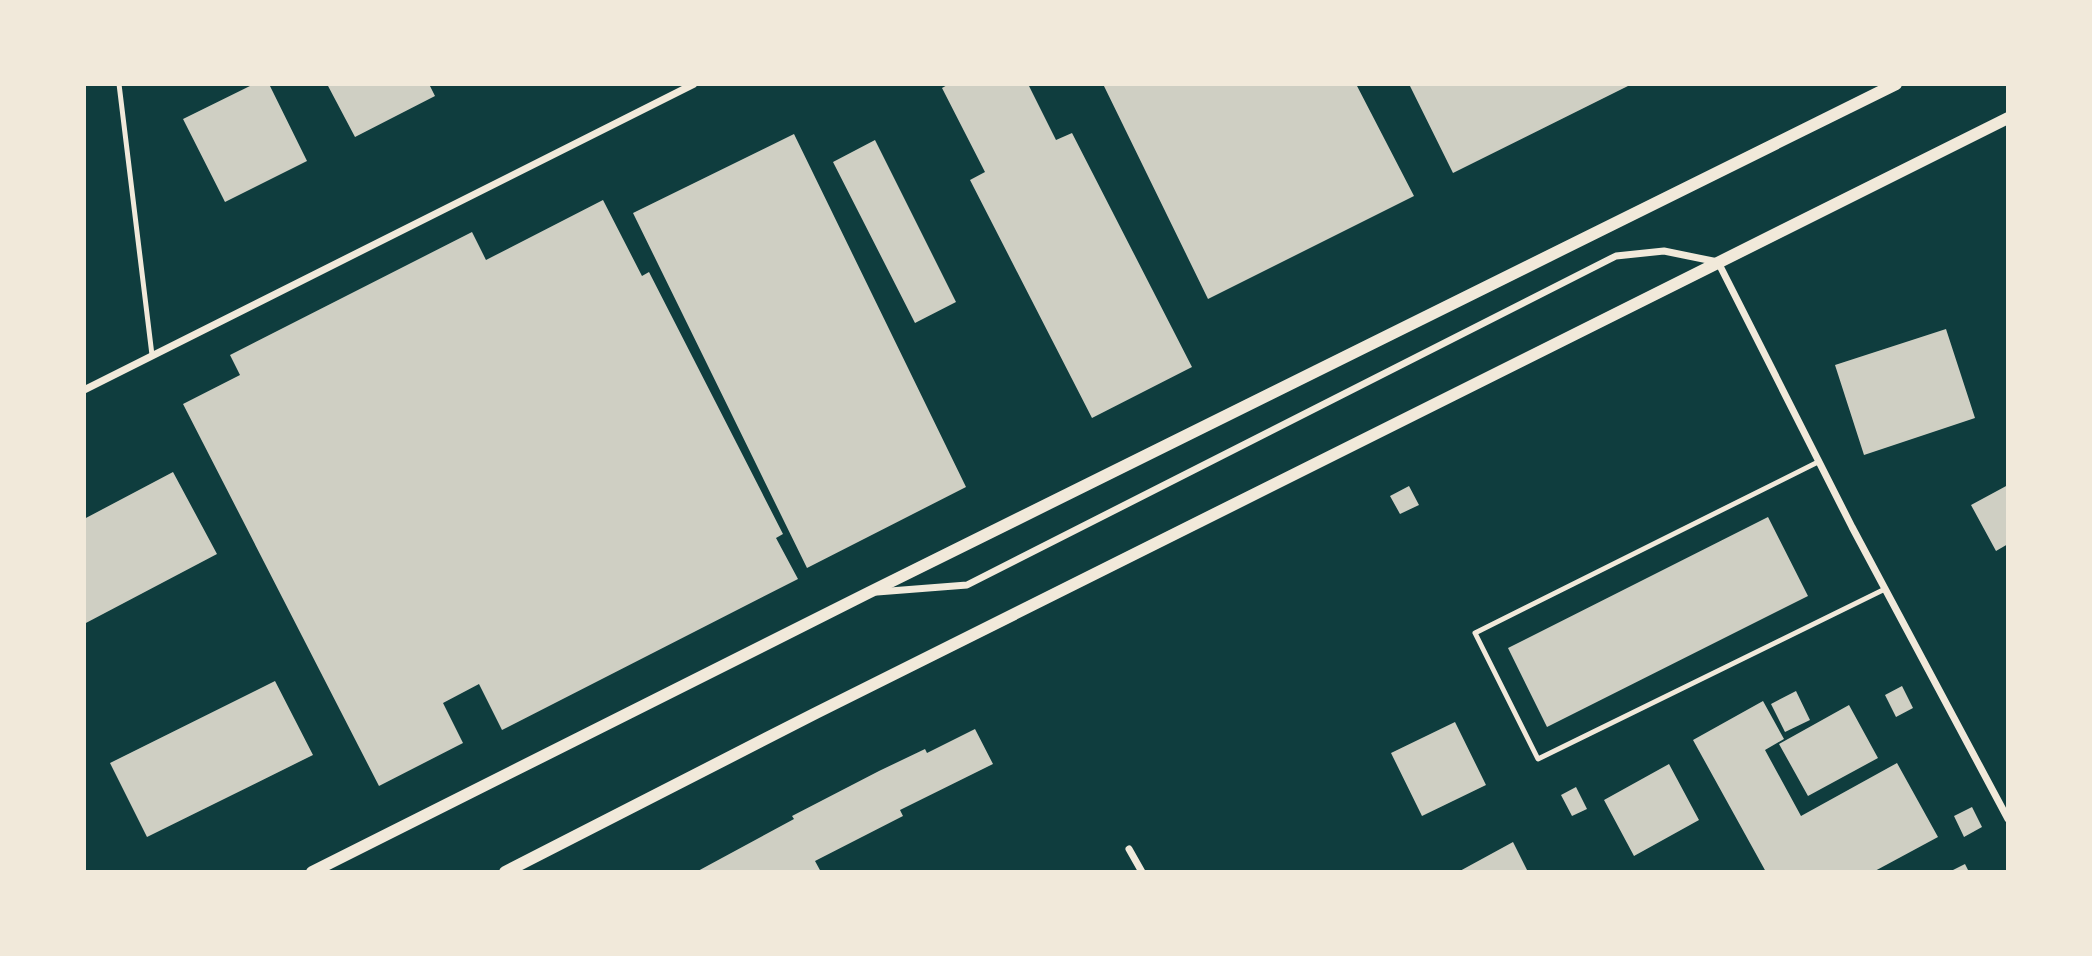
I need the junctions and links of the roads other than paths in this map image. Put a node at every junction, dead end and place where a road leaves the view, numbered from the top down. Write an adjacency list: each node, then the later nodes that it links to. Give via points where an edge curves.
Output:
1 (119, 84): 6 (lane)
2 (694, 84): 6 (street)
3 (1896, 84): 10 (street)
4 (2008, 118): 5 (street)
5 (1718, 262): 8 (street); 10 (street, via 1664,251 1616,256 967,585); 14 (street)
6 (152, 355): 7 (street)
7 (84, 390)
8 (1818, 462): 9 (street); 9 (lane, via 1475,633 1538,759)
9 (1885, 589): 11 (street)
10 (868, 593): 13 (street)
11 (2008, 819)
12 (1129, 849): 15 (street)
13 (312, 872)
14 (505, 872)
15 (1142, 872)

